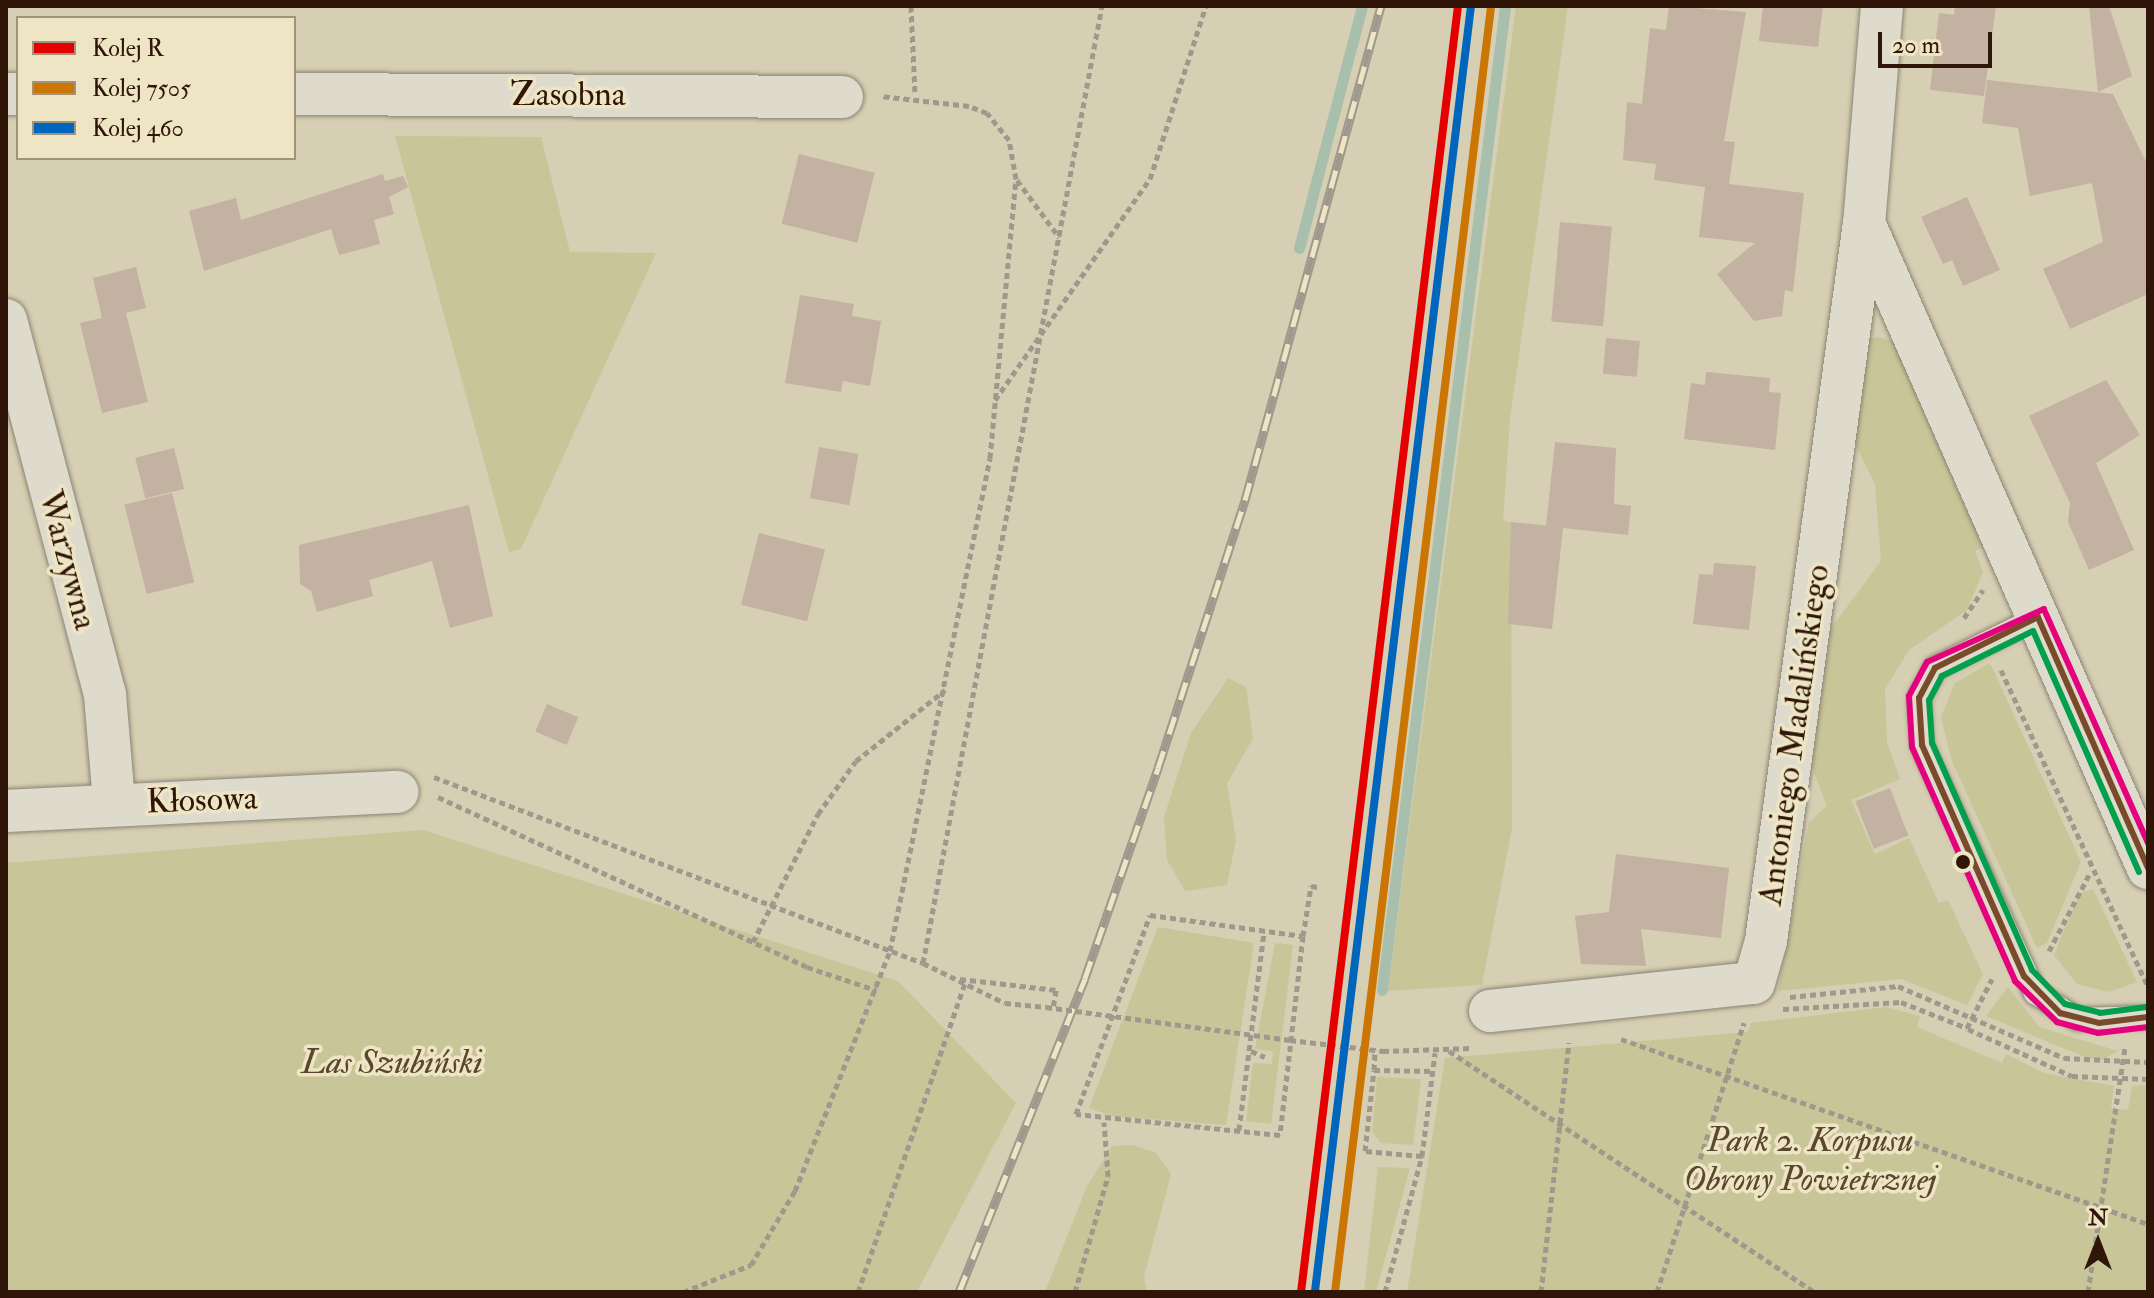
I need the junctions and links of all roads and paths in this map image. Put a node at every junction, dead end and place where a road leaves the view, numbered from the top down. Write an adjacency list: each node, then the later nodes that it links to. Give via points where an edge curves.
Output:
1 (911, 6): 7 (path, via 915,95 987,113 1009,140)
2 (1102, 6): 9 (path)
3 (1206, 6): 11 (path, via 1161,158)
4 (1882, 6): 8 (street, Antoniego Madalińskiego)
5 (296, 94): 6 (street, Zasobna)
6 (842, 97)
7 (1016, 179): 9 (path); 12 (path)
8 (1864, 223): 14 (street, Antoniego Madalińskiego); 35 (street, Antoniego Madalińskiego)
9 (1059, 237): 11 (path)
10 (6, 320): 18 (street, Warzywna, via 105,695)
11 (1042, 334): 12 (path); 28 (path)
12 (995, 400): 16 (path)
13 (1973, 608): 15 (path)
14 (2038, 617): 15 (lane); 20 (street, Antoniego Madalińskiego)
15 (1988, 638): 21 (path); 40 (lane, via 1935,668 1919,698 1922,745 2035,993 2060,1013)
16 (946, 690): 23 (path, via 856,761 818,814); 27 (path)
17 (410, 784): 18 (street, Kłosowa); 23 (path, via 463,785); 26 (path)
18 (114, 803): 19 (street, Kłosowa)
19 (6, 811)
20 (2148, 868)
21 (2091, 871): 29 (path, via 2047,955); 32 (path)
22 (1318, 887): 25 (path, via 1311,886)
23 (770, 908): 26 (path); 27 (path)
24 (1264, 932): 25 (path); 37 (path, via 1150,915); 52 (path)
25 (1303, 936): 48 (path)
26 (753, 942): 33 (path)
27 (890, 951): 28 (path); 33 (path)
28 (923, 963): 30 (path)
29 (2053, 965)
30 (955, 978): 31 (path); 36 (path, via 1056,990)
31 (965, 983): 36 (path, via 1005,1003); 70 (path)
32 (2146, 985): 34 (path)
33 (876, 990): 69 (path, via 795,1191 751,1265)
34 (2135, 992)
35 (1761, 998): 38 (path, via 1898,986); 41 (path, via 1901,1002); 42 (street); 59 (path)
36 (1053, 1008): 37 (path, bridge)
37 (1112, 1016): 44 (path, bridge); 63 (path, via 1076,1114)
38 (1972, 1017): 41 (path); 56 (path, via 2064,1058)
39 (2148, 1017): 40 (lane)
40 (2125, 1021): 56 (path)
41 (1967, 1028): 61 (path, via 2072,1076)
42 (1487, 1029): 50 (path)
43 (1604, 1034): 59 (path)
44 (1253, 1035): 48 (path, bridge); 53 (path, via 1251,1056)
45 (1581, 1035): 46 (path)
46 (1570, 1036): 47 (path); 62 (path)
47 (1555, 1038)
48 (1290, 1040): 49 (path); 64 (path, via 1280,1135)
49 (1375, 1049): 51 (path); 57 (path, via 1372,1070)
50 (1448, 1051): 51 (path); 62 (path)
51 (1435, 1053): 58 (path)
52 (1248, 1055): 53 (path); 64 (path)
53 (1257, 1056): 54 (path)
54 (1265, 1057)
55 (2148, 1062): 56 (path)
56 (2125, 1063): 61 (path)
57 (1384, 1071): 58 (path); 65 (path, via 1374,1070 1365,1151)
58 (1433, 1071): 65 (path)
59 (1725, 1074): 66 (path); 67 (path)
60 (2148, 1079): 61 (path)
61 (2123, 1082): 67 (path)
62 (1560, 1120): 66 (path); 73 (path)
63 (1104, 1122): 64 (path); 71 (path, via 1108,1176)
64 (1239, 1130)
65 (1422, 1156): 72 (path)
66 (1684, 1203): 74 (path); 75 (path)
67 (2102, 1208): 68 (path); 76 (path)
68 (2148, 1224)
69 (683, 1292)
70 (858, 1292)
71 (1075, 1292)
72 (1385, 1292)
73 (1541, 1292)
74 (1657, 1292)
75 (1815, 1292)
76 (2088, 1292)

